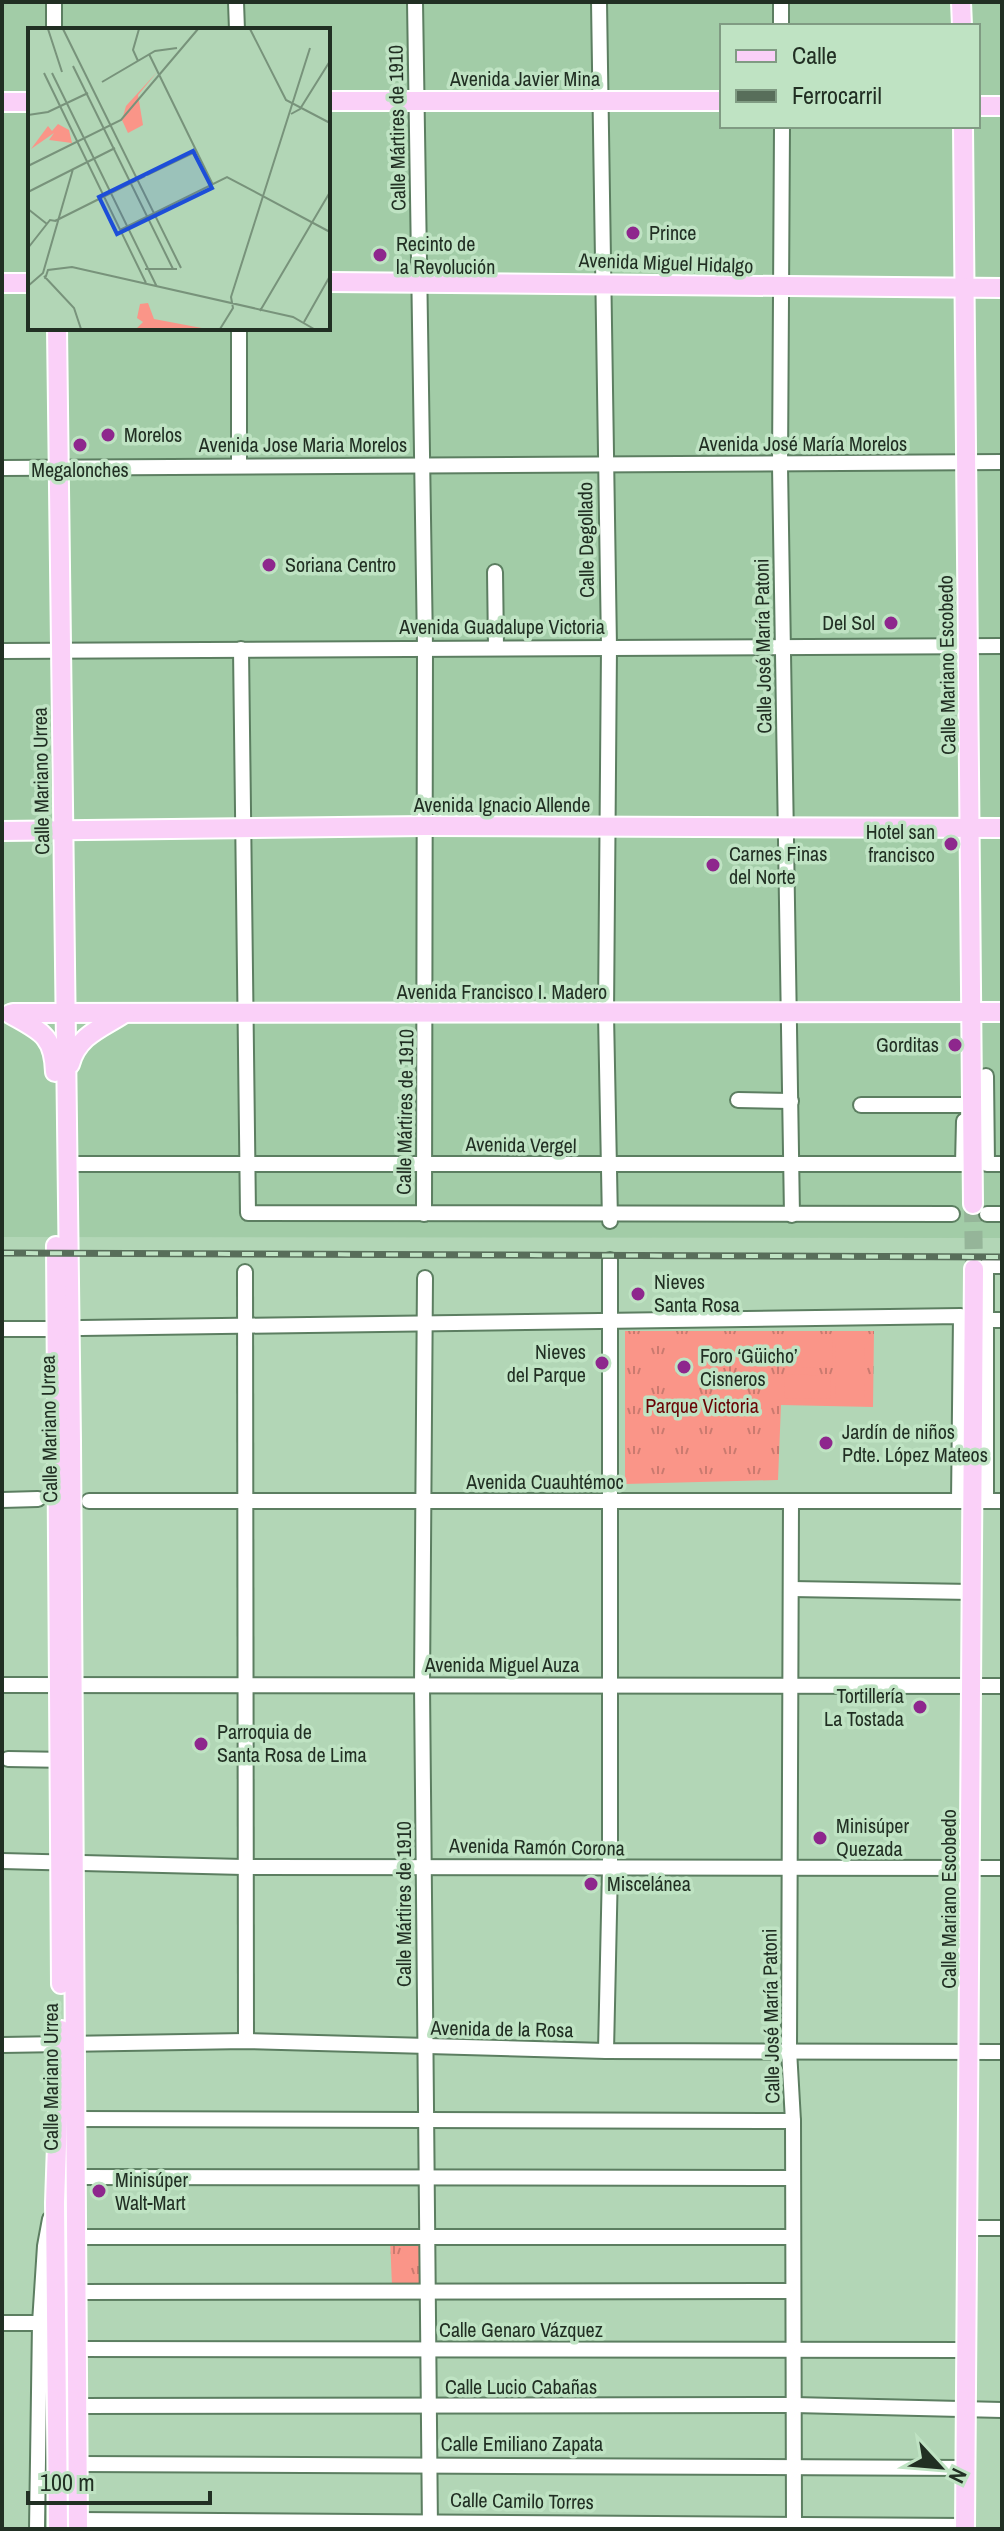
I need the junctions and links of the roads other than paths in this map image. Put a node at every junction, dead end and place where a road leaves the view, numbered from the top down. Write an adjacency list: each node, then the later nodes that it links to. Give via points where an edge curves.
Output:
1 (54, 2): 9 (street)
2 (236, 2): 10 (street)
3 (415, 2): 12 (street, Calle Mártires de 1910)
4 (599, 2): 13 (street, Calle Degollado)
5 (781, 2): 7 (street)
6 (961, 2): 8 (main road)
7 (781, 24)
8 (962, 24)
9 (54, 28)
10 (237, 28)
11 (330, 101): 12 (main road, Avenida Javier Mina)
12 (416, 101): 13 (main road, Avenida Javier Mina); 25 (street, Calle Mártires de 1910)
13 (600, 101): 14 (main road, Avenida Javier Mina); 22 (street, Calle Degollado)
14 (720, 101)
15 (2, 102): 16 (main road)
16 (28, 102)
17 (980, 106): 18 (main road)
18 (1002, 106)
19 (782, 128): 26 (street, Calle José María Patoni)
20 (963, 128): 27 (main road, Calle Mariano Escobedo)
21 (330, 282): 25 (main road, Avenida Miguel Hidalgo)
22 (602, 282): 25 (main road, Avenida Miguel Hidalgo); 26 (main road, Avenida Miguel Hidalgo); 33 (street, Calle Degollado)
23 (2, 283): 24 (main road)
24 (28, 283)
25 (418, 283): 34 (street, Calle Mártires de 1910)
26 (778, 288): 27 (main road, Avenida Miguel Hidalgo); 36 (street, Calle José María Patoni)
27 (964, 288): 28 (main road, Avenida Miguel Hidalgo); 31 (main road, Calle Mariano Escobedo)
28 (1002, 288)
29 (57, 330): 38 (main road, Calle Mariano Urrea)
30 (239, 330): 35 (street)
31 (967, 462): 32 (street, Avenida José María Morelos); 36 (street, Avenida José María Morelos); 45 (main road, Calle Mariano Escobedo)
32 (1002, 462)
33 (604, 463): 34 (street, Avenida Jose Maria Morelos); 36 (street, Avenida José María Morelos); 44 (street, Calle Degollado)
34 (422, 465): 35 (street, Avenida Jose Maria Morelos); 42 (street, Calle Mártires de 1910)
35 (239, 466): 38 (street, Avenida Jose Maria Morelos)
36 (780, 466): 40 (street, Calle José María Patoni)
37 (2, 468): 38 (street, Avenida Jose Maria Morelos)
38 (59, 468): 47 (main road, Calle Mariano Urrea)
39 (495, 572): 43 (street)
40 (784, 646): 44 (street, Avenida Guadalupe Victoria); 45 (street, Avenida Guadalupe Victoria); 50 (street, Calle José María Patoni)
41 (1002, 646): 45 (street, Avenida Guadalupe Victoria)
42 (425, 647): 43 (street, Avenida Guadalupe Victoria); 46 (street, Avenida Guadalupe Victoria); 49 (street, Calle Mártires de 1910)
43 (496, 647): 44 (street, Avenida Guadalupe Victoria)
44 (609, 647): 51 (street, Calle Degollado)
45 (968, 647): 54 (main road, Calle Mariano Escobedo)
46 (241, 649): 47 (street, Avenida Guadalupe Victoria); 53 (street)
47 (61, 650): 48 (street, Avenida Guadalupe Victoria); 56 (main road, Calle Mariano Urrea)
48 (2, 651)
49 (425, 826): 51 (main road, Avenida Ignacio Allende); 53 (main road, Avenida Ignacio Allende); 65 (street, Calle Mártires de 1910)
50 (786, 826): 51 (main road, Avenida Ignacio Allende); 54 (main road, Avenida Ignacio Allende); 62 (street, Calle José María Patoni)
51 (608, 827): 64 (street, Calle Degollado)
52 (1002, 828): 54 (main road, Avenida Ignacio Allende)
53 (243, 829): 56 (main road, Avenida Ignacio Allende); 57 (street)
54 (971, 829): 60 (main road, Calle Mariano Escobedo)
55 (2, 831): 56 (main road, Avenida Ignacio Allende)
56 (63, 831): 58 (main road, Calle Mariano Urrea)
57 (246, 1011): 59 (main road, Avenida Francisco I. Madero); 65 (main road, Avenida Francisco I. Madero); 72 (street)
58 (66, 1012): 59 (main road, Avenida Francisco I. Madero); 63 (main road, Avenida Francisco I. Madero); 66 (main road, Calle Mariano Urrea)
59 (127, 1012): 66 (main road, via 84,1038)
60 (968, 1012): 61 (main road, Avenida Francisco I. Madero); 62 (main road, Avenida Francisco I. Madero); 71 (street); 78 (main road, Calle Mariano Escobedo)
61 (1002, 1012)
62 (788, 1013): 64 (main road, Avenida Francisco I. Madero); 69 (street, Calle José María Patoni)
63 (6, 1014): 110 (main road, Calle Mariano Urrea, via 37,1029 55,1049)
64 (606, 1014): 65 (main road, Avenida Francisco I. Madero); 77 (street, Calle Degollado)
65 (426, 1015): 73 (street, Calle Mártires de 1910)
66 (67, 1074): 110 (main road, Calle Mariano Urrea)
67 (986, 1076): 75 (street)
68 (738, 1100): 69 (street)
69 (791, 1101): 76 (street, Calle José María Patoni)
70 (861, 1105): 71 (street)
71 (964, 1105): 76 (street, Avenida Vergel, via 963,1164)
72 (248, 1163): 73 (street, Avenida Vergel); 74 (street, Avenida Vergel); 79 (street, via 248,1213)
73 (426, 1163): 77 (street, Avenida Vergel); 79 (street, Calle Mártires de 1910)
74 (78, 1164)
75 (995, 1164)
76 (792, 1165): 77 (street, Avenida Vergel); 81 (street, Calle José María Patoni)
77 (609, 1167): 82 (street, Calle Degollado)
78 (987, 1211)
79 (424, 1214): 82 (street)
80 (952, 1214): 81 (street)
81 (792, 1215): 82 (street)
82 (610, 1218)
83 (610, 1260): 90 (street)
84 (1002, 1266): 85 (street)
85 (980, 1268): 88 (street); 100 (main road, Calle Mariano Escobedo)
86 (245, 1272): 91 (street)
87 (425, 1278): 92 (street, Calle Mártires de 1910)
88 (986, 1320): 89 (street); 100 (street)
89 (1002, 1320)
90 (612, 1321): 92 (street); 100 (street, via 961,1316); 103 (street)
91 (245, 1325): 92 (street); 93 (street); 99 (street)
92 (423, 1325): 102 (street, Calle Mártires de 1910)
93 (81, 1328)
94 (2, 1329): 95 (street)
95 (47, 1329)
96 (38, 1499): 97 (street)
97 (2, 1500)
98 (89, 1501): 99 (street, Avenida Cuauhtémoc)
99 (247, 1501): 102 (street, Avenida Cuauhtémoc); 107 (street)
100 (973, 1501): 101 (street, Avenida Cuauhtémoc); 104 (street, Avenida Cuauhtémoc); 106 (main road, Calle Mariano Escobedo)
101 (1002, 1501)
102 (425, 1502): 103 (street, Avenida Cuauhtémoc); 111 (street, Calle Mártires de 1910)
103 (610, 1502): 104 (street, Avenida Cuauhtémoc); 108 (street)
104 (791, 1502): 105 (street, Calle José María Patoni)
105 (791, 1589): 106 (street); 112 (street, Calle José María Patoni)
106 (972, 1592): 113 (main road, Calle Mariano Escobedo)
107 (243, 1684): 110 (street, Avenida Miguel Auza); 111 (street, Avenida Miguel Auza); 120 (street)
108 (609, 1684): 111 (street, Avenida Miguel Auza); 112 (street, Avenida Miguel Auza); 123 (street)
109 (2, 1685): 110 (street, Avenida Miguel Auza)
110 (65, 1685): 116 (main road, Calle Mariano Urrea)
111 (422, 1685): 119 (street, Calle Mártires de 1910)
112 (791, 1685): 113 (street, Avenida Miguel Auza); 121 (street, Calle José María Patoni)
113 (971, 1686): 114 (street, Avenida Miguel Auza); 122 (main road, Calle Mariano Escobedo)
114 (1002, 1686)
115 (8, 1759): 116 (street)
116 (66, 1760): 118 (main road, Calle Mariano Urrea)
117 (2, 1861): 118 (street, Avenida Ramón Corona)
118 (66, 1861): 120 (street, Avenida Ramón Corona); 126 (main road, Calle Mariano Urrea)
119 (423, 1866): 120 (street, Avenida Ramón Corona); 123 (street, Avenida Ramón Corona); 128 (street, Calle Mártires de 1910)
120 (243, 1867): 125 (street)
121 (789, 1867): 122 (street, Avenida Ramón Corona); 123 (street, Avenida Ramón Corona); 129 (street, Calle José María Patoni)
122 (972, 1867): 124 (street, Avenida Ramón Corona); 131 (main road, Calle Mariano Escobedo)
123 (610, 1868): 130 (street)
124 (1002, 1868)
125 (246, 2041): 126 (street, Avenida de la Rosa); 128 (street, Avenida de la Rosa)
126 (67, 2042): 127 (street, Avenida de la Rosa); 133 (main road, Calle Mariano Urrea); 139 (main road, Calle Mariano Urrea)
127 (2, 2045)
128 (425, 2047): 130 (street, Avenida de la Rosa); 134 (street, Calle Mártires de 1910)
129 (789, 2050): 130 (street, Avenida de la Rosa); 131 (street, Avenida de la Rosa); 135 (street, Calle José María Patoni)
130 (606, 2051)
131 (970, 2052): 132 (street, Avenida de la Rosa); 140 (main road, Calle Mariano Escobedo)
132 (1002, 2052)
133 (74, 2119): 134 (street); 137 (main road, Calle Mariano Urrea)
134 (426, 2119): 135 (street); 136 (street, Calle Mártires de 1910)
135 (793, 2121): 138 (street, Calle José María Patoni)
136 (426, 2176): 137 (street); 138 (street); 142 (street, Calle Mártires de 1910)
137 (74, 2177): 143 (main road, Calle Mariano Urrea)
138 (793, 2178): 144 (street, Calle José María Patoni)
139 (55, 2203): 149 (street, via 45,2246); 168 (main road, Calle Mariano Urrea)
140 (969, 2228): 141 (street); 153 (main road, Calle Mariano Escobedo)
141 (1002, 2228)
142 (427, 2235): 143 (street); 144 (street); 147 (street, Calle Mártires de 1910)
143 (74, 2237): 146 (main road, Calle Mariano Urrea)
144 (793, 2237): 145 (street, Calle José María Patoni)
145 (793, 2291): 147 (street); 152 (street, Calle José María Patoni)
146 (74, 2292): 147 (street); 150 (main road, Calle Mariano Urrea)
147 (430, 2292): 151 (street, Calle Mártires de 1910)
148 (2, 2323): 149 (street)
149 (40, 2323): 167 (street)
150 (74, 2349): 151 (street, Calle Genaro Vázquez); 155 (main road, Calle Mariano Urrea)
151 (427, 2350): 152 (street, Calle Genaro Vázquez); 156 (street, Calle Mártires de 1910)
152 (794, 2350): 153 (street, Calle Genaro Vázquez); 154 (street, Calle José María Patoni)
153 (968, 2350): 157 (main road, Calle Mariano Escobedo)
154 (794, 2405): 156 (street, Calle Lucio Cabañas); 157 (street, Calle Lucio Cabañas); 161 (street, Calle José María Patoni)
155 (75, 2406): 156 (street, Calle Lucio Cabañas); 159 (main road, Calle Mariano Urrea)
156 (429, 2408): 160 (street, Calle Mártires de 1910)
157 (967, 2409): 158 (street, Calle Lucio Cabañas); 162 (main road, Calle Mariano Escobedo)
158 (1002, 2410)
159 (77, 2464): 160 (street, Calle Emiliano Zapata); 164 (main road, Calle Mariano Urrea)
160 (430, 2464): 161 (street, Calle Emiliano Zapata); 163 (street, Calle Mártires de 1910)
161 (794, 2464): 162 (street, Calle Emiliano Zapata); 165 (street, Calle José María Patoni)
162 (966, 2468): 166 (main road, Calle Mariano Escobedo)
163 (430, 2524): 164 (street, Calle Camilo Torres); 165 (street, Calle Camilo Torres)
164 (78, 2525)
165 (794, 2526): 166 (street, Calle Camilo Torres)
166 (965, 2528)
167 (37, 2529)
168 (58, 2529)

